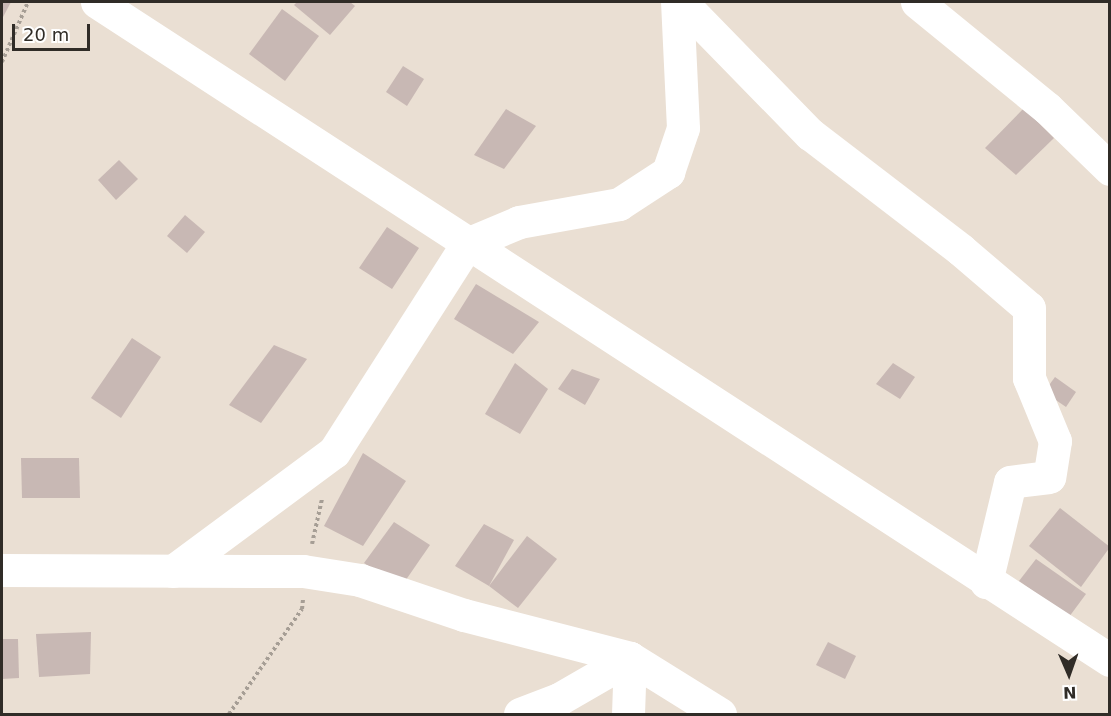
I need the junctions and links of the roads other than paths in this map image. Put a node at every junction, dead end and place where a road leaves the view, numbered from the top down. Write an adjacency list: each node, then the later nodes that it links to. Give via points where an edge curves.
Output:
1 (97, 2): 5 (street)
2 (679, 2): 5 (street, via 682,128 668,172 619,204 519,222); 8 (street, via 810,134 961,250 1029,308 1029,378 1055,441 1049,477 1010,482)
3 (917, 2): 4 (street, via 1047,108)
4 (1110, 169)
5 (467, 244): 7 (street, via 334,452); 8 (street)
6 (2, 570): 7 (street)
7 (173, 571): 9 (street, via 308,571 360,580 464,615)
8 (986, 582): 10 (street)
9 (630, 658): 11 (street, via 559,699); 12 (street); 13 (street)
10 (1110, 660)
11 (520, 714)
12 (628, 714)
13 (720, 714)

